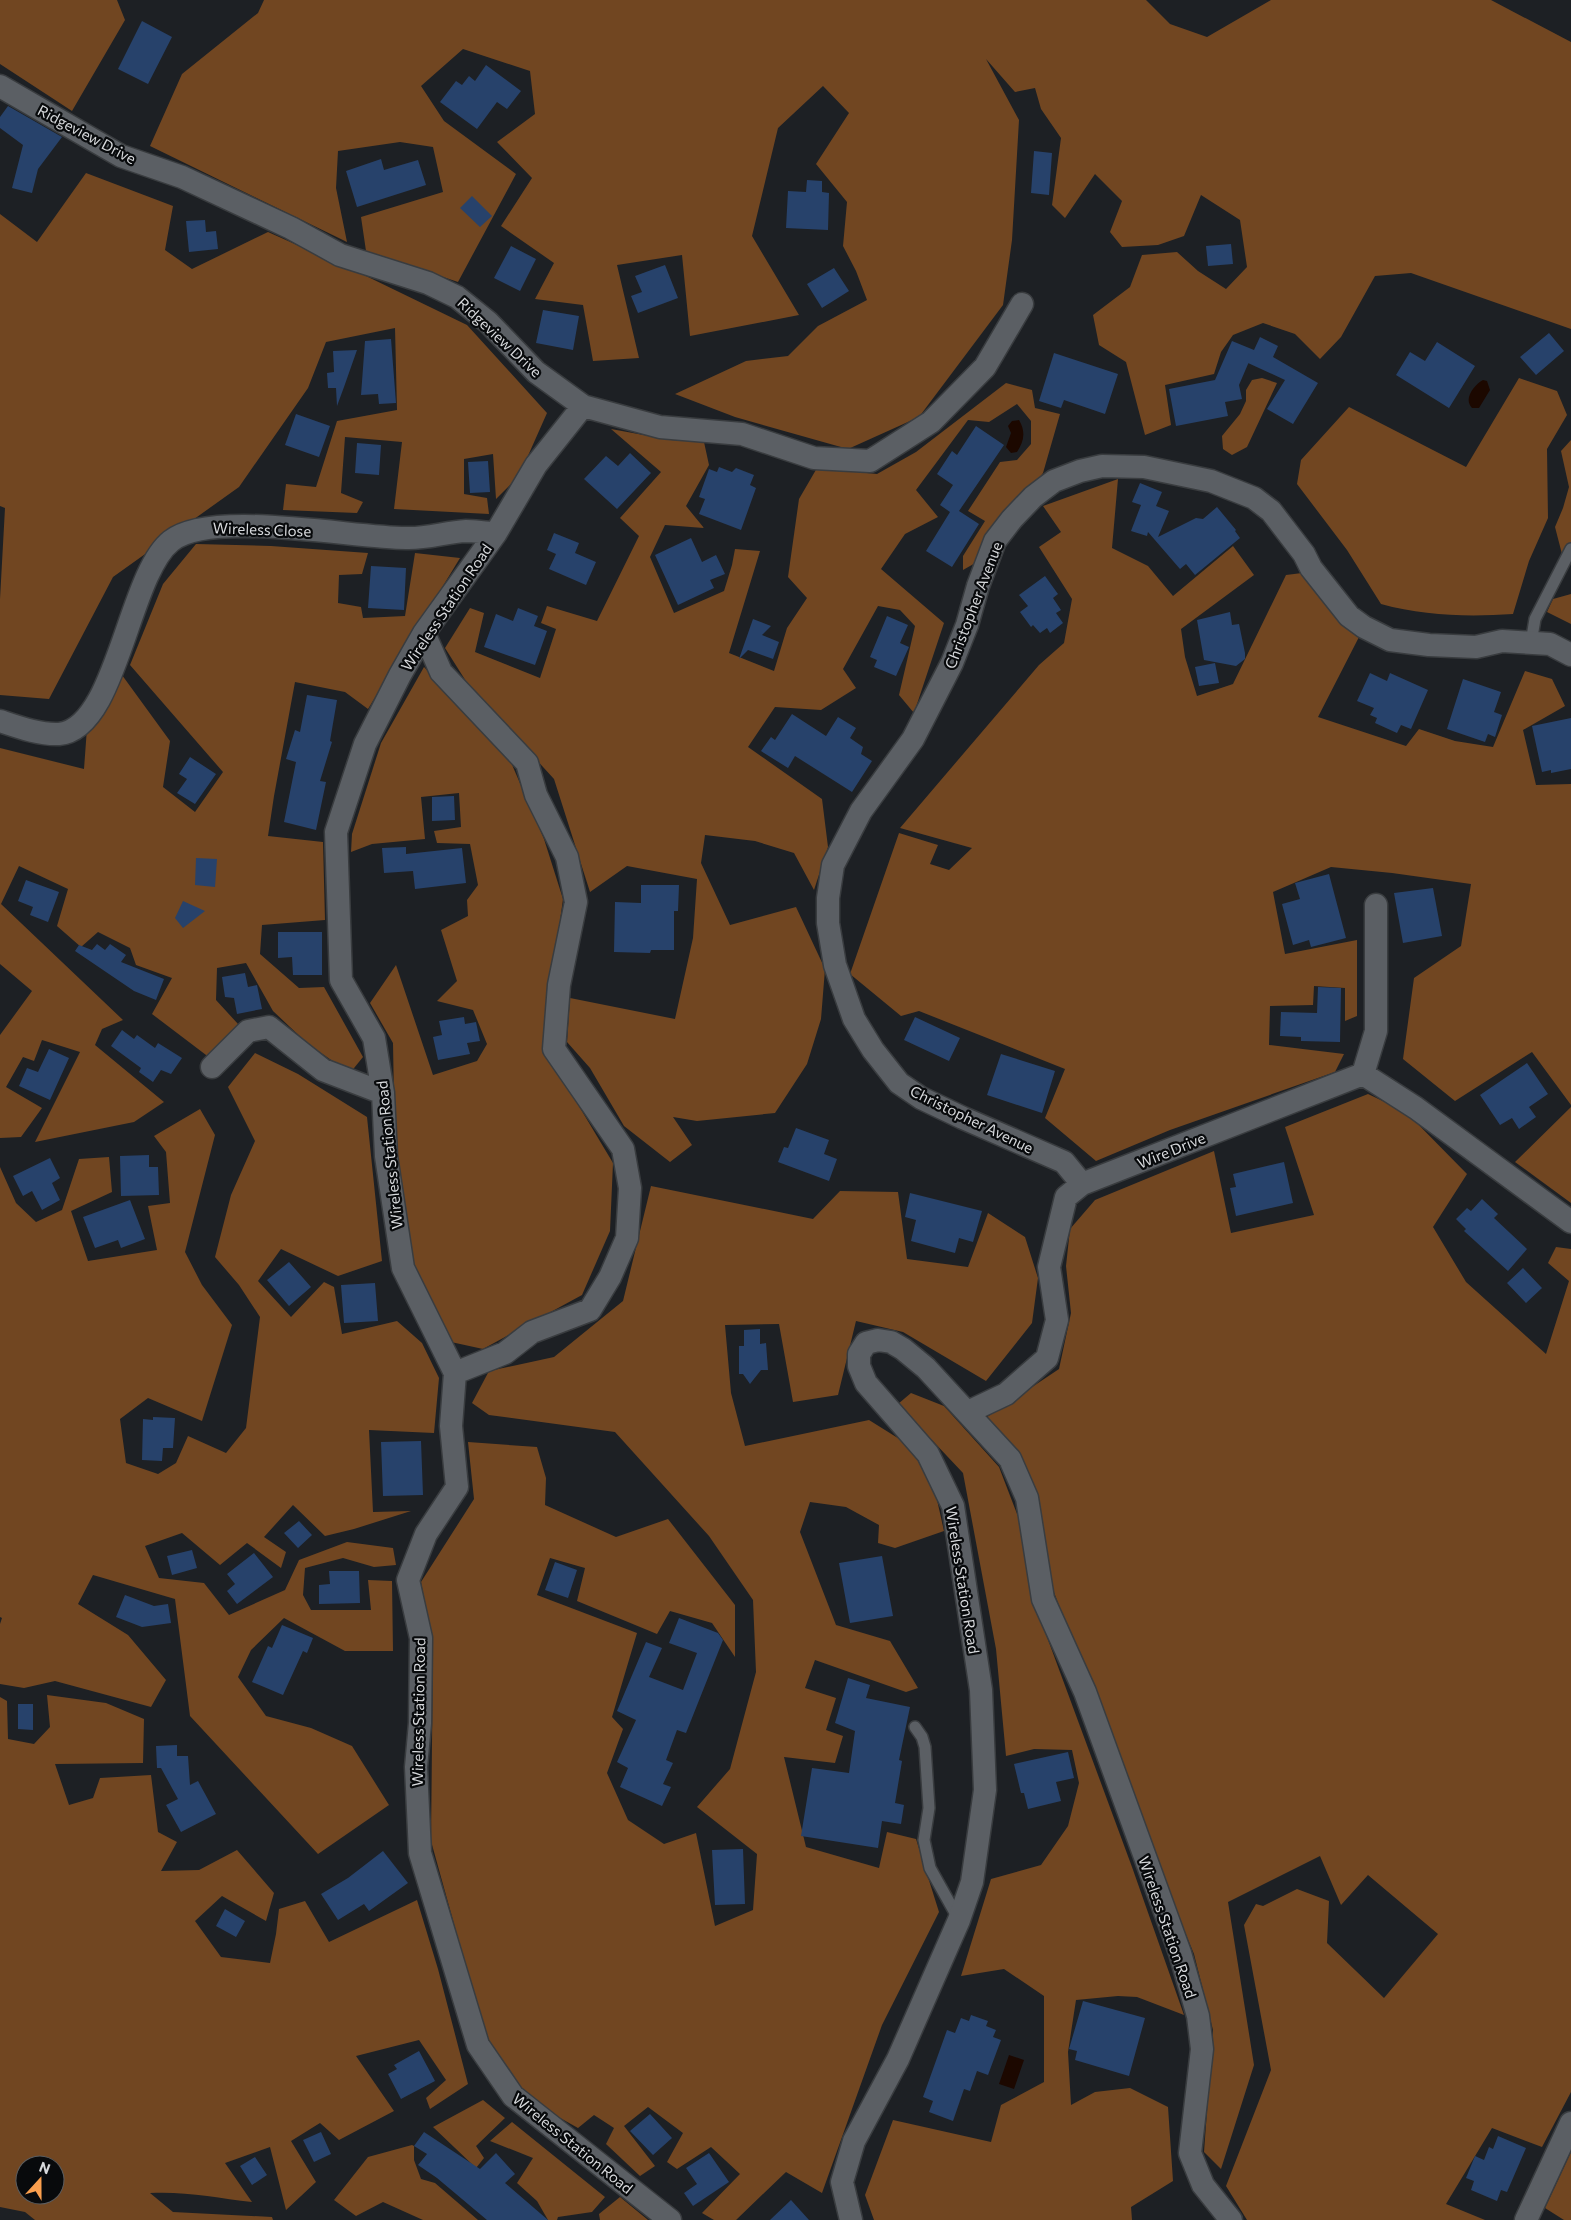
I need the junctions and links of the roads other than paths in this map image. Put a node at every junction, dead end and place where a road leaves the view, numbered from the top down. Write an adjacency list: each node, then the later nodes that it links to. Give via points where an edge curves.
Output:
1 (0, 86): 3 (street, Ridgeview Drive, via 121,156 182,177 291,228 340,256 428,283 457,297 488,322 536,372)
2 (1022, 304): 3 (street, Ridgeview Drive, via 978,374 931,422 870,461 814,458 742,434 660,427)
3 (583, 406): 4 (street, Wireless Station Road, via 536,465)
4 (496, 534): 6 (street, Wireless Station Road); 9 (street, Wireless Close, via 466,531 407,538 236,525 203,527 171,540 155,558 101,696 81,725 60,734 28,730)
5 (1571, 549): 7 (lane, via 1534,619)
6 (424, 633): 13 (street, Wireless Station Road, via 366,744 336,832 341,980 374,1038); 16 (street, via 441,672 526,763 536,795 567,856 576,902 558,985 554,1049 623,1149 630,1188 627,1238 610,1277 590,1310 532,1332 505,1353)
7 (1532, 643): 8 (street, Christopher Avenue, via 1550,644); 14 (street, Christopher Avenue, via 1502,641 1476,647 1430,645 1390,640 1364,627 1349,616 1316,575 1271,511 1254,498 1211,482 1144,467 1102,466 1054,481 1032,497 1012,519 995,541 952,663 913,739 861,811 833,865 828,923 835,965 854,1019 899,1083 921,1098 1064,1162)
8 (1571, 655)
9 (0, 721)
10 (1376, 905): 12 (street, via 1376,1031)
11 (212, 1067): 13 (street, via 248,1031 270,1027 323,1070)
12 (1363, 1074): 14 (street, Wire Drive); 15 (street, via 1416,1108)
13 (383, 1093): 16 (street, Wireless Station Road, via 386,1156 403,1268)
14 (1082, 1184): 17 (street, Wire Drive, via 1066,1197 1049,1267 1057,1320 1047,1358 1006,1394)
15 (1571, 1222)
16 (455, 1373): 21 (street, Wireless Station Road, via 451,1426 457,1487 426,1534 408,1580 421,1638 416,1767 420,1853 478,2045 513,2096)
17 (968, 1412): 19 (street, Wireless Station Road, via 926,1368 891,1342 878,1340 866,1344 859,1354 859,1366 866,1383 928,1454 953,1506 981,1690 985,1790 972,1882); 23 (street, Wireless Station Road, via 1010,1459 1027,1498 1044,1599 1085,1692 1180,1953 1198,2016 1202,2049 1190,2152 1203,2185)
18 (914, 1727): 19 (lane, via 925,1747 929,1808 924,1840 930,1868)
19 (959, 1920): 22 (street, Wireless Station Road, via 898,2059 854,2140 842,2182)
20 (1571, 2123): 24 (street)
21 (670, 2220)
22 (851, 2220)
23 (1231, 2220)
24 (1526, 2220)

